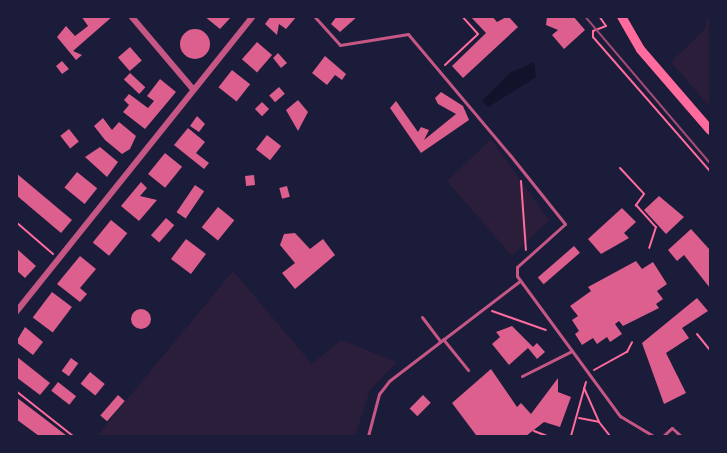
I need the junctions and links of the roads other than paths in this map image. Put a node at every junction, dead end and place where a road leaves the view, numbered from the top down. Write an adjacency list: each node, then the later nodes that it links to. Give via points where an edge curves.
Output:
1 (131, 16): 5 (street)
2 (253, 16): 5 (street)
3 (314, 16): 7 (lane, via 340,45 408,34 566,224 518,267)
4 (621, 16): 6 (main road, via 640,49)
5 (193, 89): 8 (street)
6 (711, 130)
7 (520, 281): 10 (lane); 11 (lane)
8 (16, 312)
9 (422, 317): 10 (lane)
10 (442, 340): 12 (lane); 15 (lane, via 379,394)
11 (572, 351): 13 (lane); 14 (lane, via 620,416)
12 (468, 370)
13 (522, 376)
14 (642, 435): 16 (lane)
15 (368, 436)
16 (653, 436)
17 (663, 436): 18 (lane, via 672,428)
18 (681, 436)

